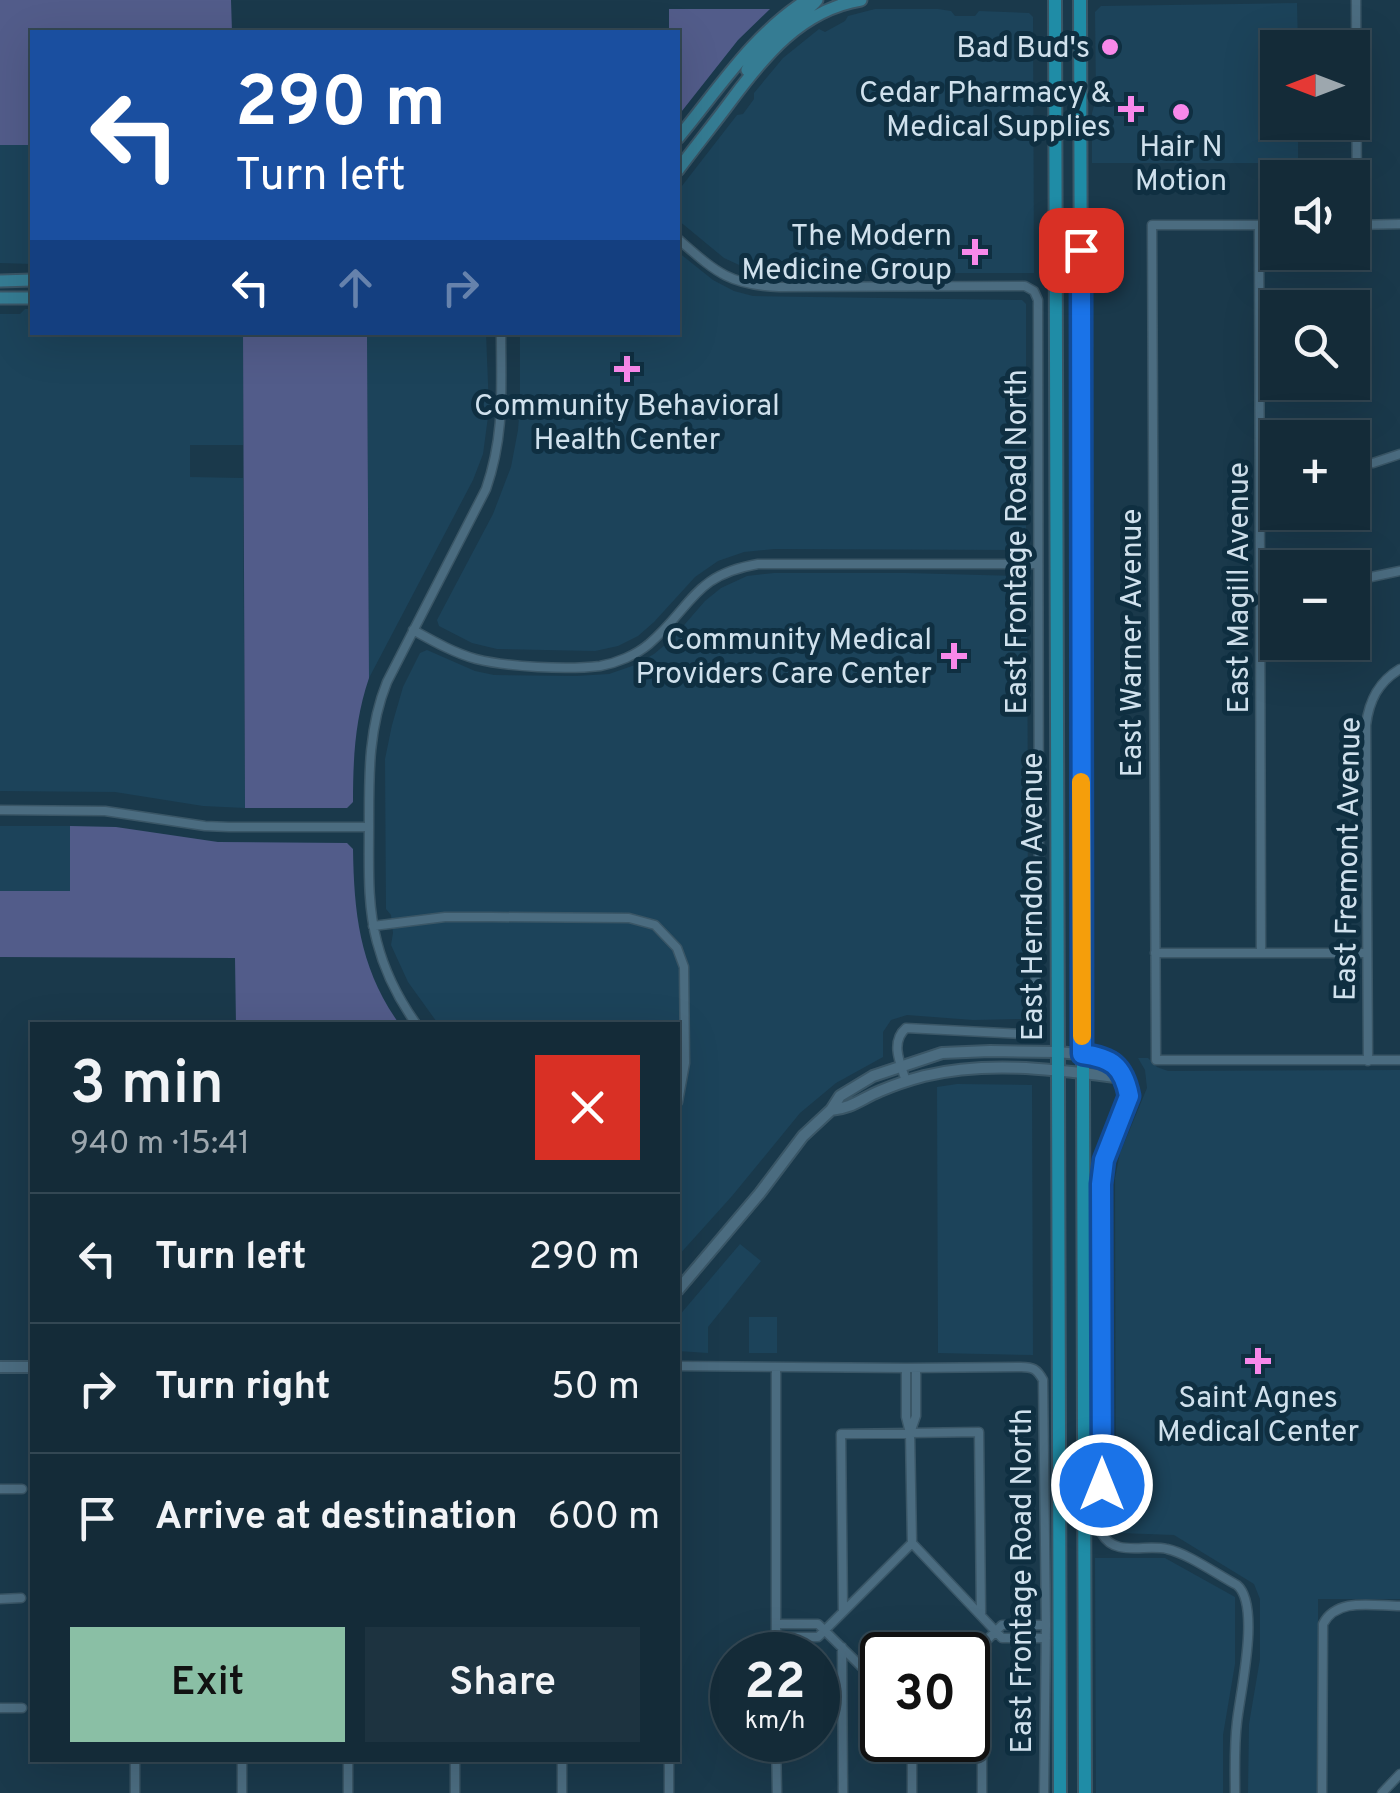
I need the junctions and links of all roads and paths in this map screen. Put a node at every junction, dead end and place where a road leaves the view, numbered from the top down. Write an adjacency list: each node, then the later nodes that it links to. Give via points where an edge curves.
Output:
1 (808, 0): 7 (main road, via 757,40)
2 (861, 0): 6 (main road)
3 (1055, 0): 37 (main road, East Herndon Avenue)
4 (1080, 0): 38 (main road, East Herndon Avenue)
5 (1356, 0): 8 (street)
6 (824, 3): 9 (main road, via 739,88)
7 (680, 136)
8 (1355, 160)
9 (680, 167)
10 (1370, 224): 11 (street)
11 (1400, 224)
12 (1259, 225): 18 (street, East Magill Avenue); 35 (street, East Warner Avenue, via 1152,225)
13 (680, 241): 24 (street, East Frontage Road North, via 722,274 752,285 1034,291)
14 (30, 280): 15 (main road)
15 (0, 281)
16 (0, 298): 17 (main road)
17 (30, 298)
18 (1260, 331)
19 (500, 335): 27 (street, via 501,427 492,472)
20 (1260, 400): 23 (street, East Magill Avenue)
21 (1400, 454): 22 (street)
22 (1373, 463)
23 (1261, 550)
24 (1038, 564): 27 (street, via 738,568 698,590 646,647 601,666 499,664); 41 (street, East Frontage Road North, via 1033,1025 1020,1034 906,1028 896,1042)
25 (1400, 571): 26 (street)
26 (1370, 577)
27 (413, 630): 31 (street, via 375,718)
28 (1261, 660): 33 (street, East Magill Avenue)
29 (1400, 670): 34 (street, East Fremont Avenue, via 1376,691 1366,725)
30 (0, 810): 31 (street, via 105,811 217,827)
31 (369, 827): 32 (street)
32 (373, 926): 36 (street, via 393,987); 46 (street, via 445,917 629,918 654,925 671,939 684,967)
33 (1260, 952): 34 (street); 35 (street)
34 (1367, 953): 39 (street, East Fremont Avenue)
35 (1155, 954): 39 (street, East Warner Avenue, via 1156,1060)
36 (415, 1022)
37 (1057, 1052): 38 (street); 41 (street, via 954,1052); 42 (main road, East Herndon Avenue)
38 (1082, 1054): 43 (main road, East Herndon Avenue); 44 (street, via 1108,1059)
39 (1368, 1060): 40 (street)
40 (1400, 1060)
41 (901, 1065): 45 (street); 47 (street, via 846,1091)
42 (1058, 1070): 43 (street); 45 (street, via 970,1068); 95 (main road, East Herndon Avenue)
43 (1082, 1073): 44 (street); 96 (main road, East Herndon Avenue)
44 (1124, 1078): 97 (street, via 1129,1101 1101,1184 1102,1534 1114,1546 1169,1550 1244,1591 1247,1654)
45 (906, 1081): 47 (street, via 848,1109)
46 (680, 1091)
47 (831, 1110): 48 (street)
48 (680, 1288)
49 (680, 1366): 52 (street)
50 (0, 1367): 51 (street)
51 (30, 1367)
52 (776, 1367): 53 (street); 63 (street)
53 (911, 1368): 54 (street); 64 (street, East Frontage Road North, via 1038,1370)
54 (910, 1433): 57 (street); 61 (street, via 841,1434); 62 (street, via 980,1432)
55 (22, 1489): 56 (street)
56 (0, 1490)
57 (912, 1543): 61 (street); 62 (street)
58 (0, 1598): 59 (street)
59 (21, 1598)
60 (1400, 1606): 98 (street, via 1343,1606 1323,1624)
61 (843, 1611): 65 (street)
62 (982, 1614): 66 (street)
63 (776, 1624): 65 (street, via 818,1624); 67 (street)
64 (1046, 1625): 66 (street, via 1002,1625); 69 (street, East Frontage Road North)
65 (825, 1631): 70 (street)
66 (995, 1631): 68 (street); 69 (street, via 1002,1638)
67 (776, 1632)
68 (990, 1636)
69 (1046, 1638): 94 (street, East Frontage Road North)
70 (842, 1647): 71 (street); 91 (street)
71 (860, 1665)
72 (0, 1708): 73 (street)
73 (22, 1708)
74 (135, 1762): 84 (street)
75 (242, 1762): 85 (street)
76 (348, 1762): 86 (street)
77 (455, 1762): 87 (street)
78 (562, 1762): 88 (street)
79 (669, 1762): 89 (street)
80 (776, 1762): 90 (street)
81 (912, 1762): 92 (street)
82 (982, 1762): 93 (street)
83 (1400, 1774): 99 (street)
84 (135, 1793)
85 (242, 1793)
86 (348, 1793)
87 (455, 1793)
88 (562, 1793)
89 (669, 1793)
90 (776, 1793)
91 (843, 1793)
92 (912, 1793)
93 (982, 1793)
94 (1044, 1793)
95 (1060, 1793)
96 (1085, 1793)
97 (1235, 1793)
98 (1322, 1793)
99 (1382, 1793)

